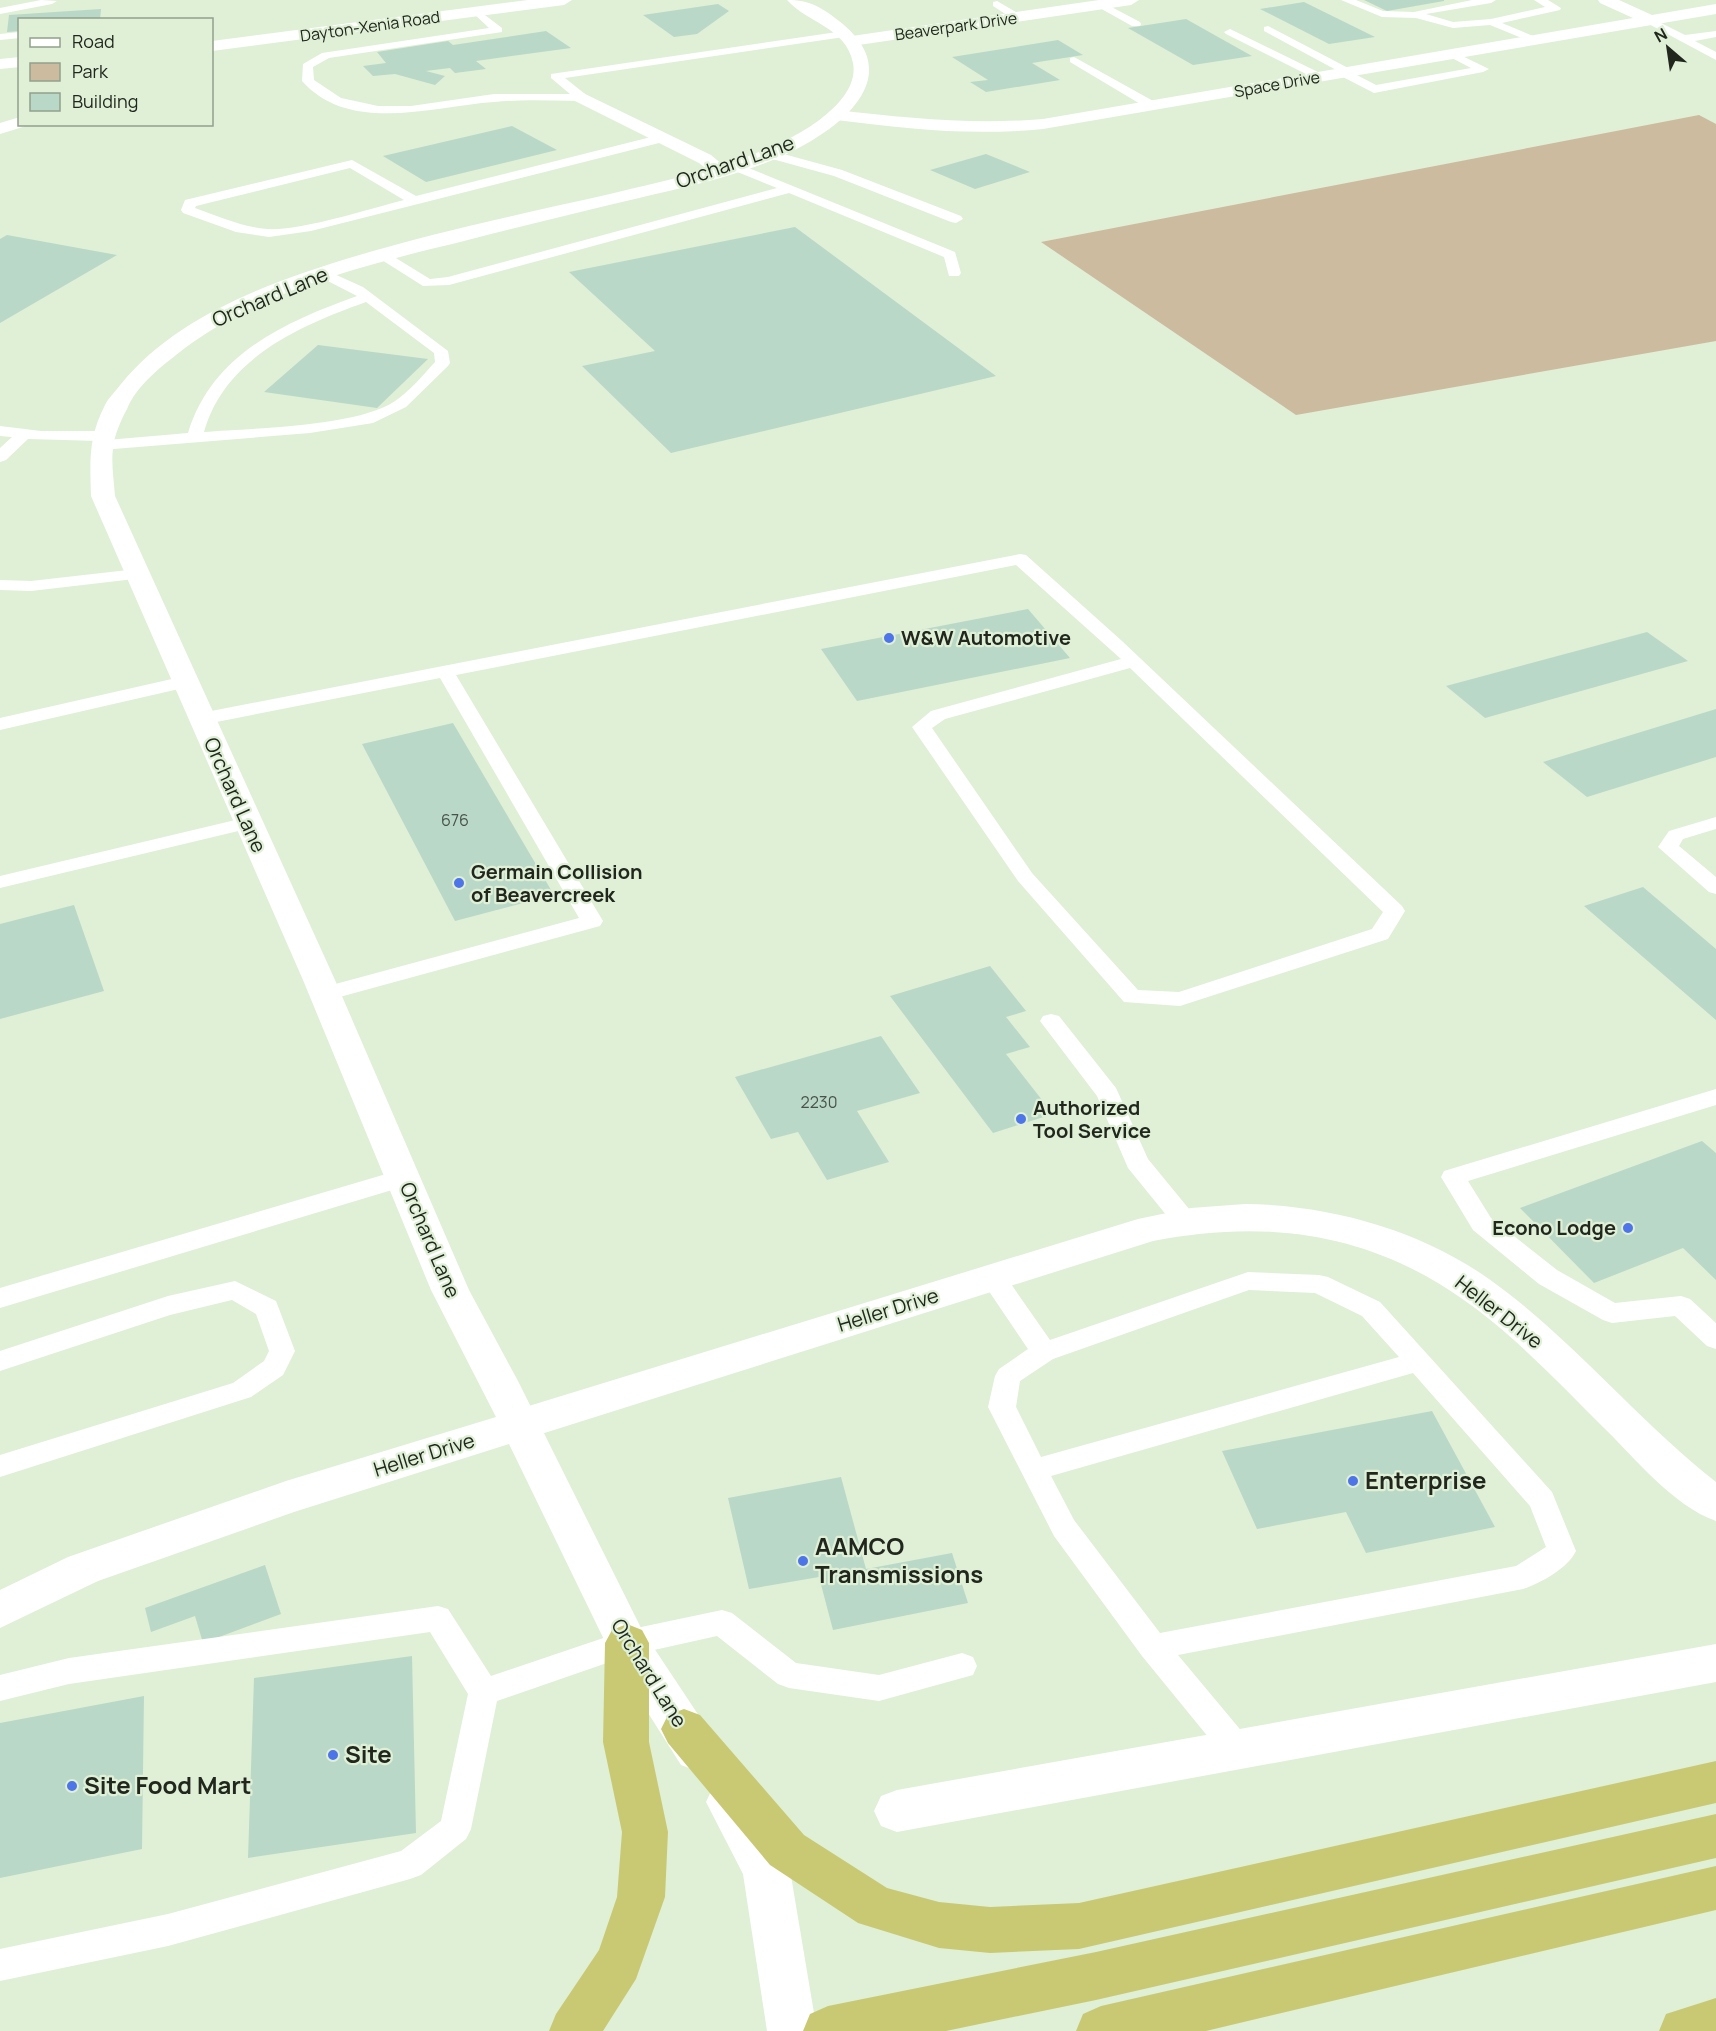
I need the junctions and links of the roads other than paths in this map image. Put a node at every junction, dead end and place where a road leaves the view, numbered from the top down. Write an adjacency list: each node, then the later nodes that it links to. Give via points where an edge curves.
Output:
1 (564, 0): 13 (main road, Dayton-Xenia Road)
2 (795, 0): 24 (main road)
3 (1131, 0): 9 (main road, Beaverpark Drive)
4 (1346, 0): 14 (lane, via 1382,14)
5 (1491, 0): 14 (lane, via 1425,10)
6 (1539, 0): 17 (lane, via 1556,8)
7 (1606, 0): 16 (main road)
8 (52, 1): 12 (lane)
9 (1107, 3): 15 (main road, Beaverpark Drive); 18 (lane)
10 (997, 4): 15 (lane)
11 (1716, 9): 16 (main road, Space Drive)
12 (0, 11)
13 (477, 12): 27 (main road, Dayton-Xenia Road); 35 (lane, via 498,30 326,55 307,66 308,81 337,101 378,110 411,110 494,98)
14 (1416, 15): 17 (lane, via 1453,25)
15 (1017, 17): 24 (main road, Beaverpark Drive)
16 (1649, 20): 25 (lane); 26 (main road, Space Drive)
17 (1491, 22): 26 (lane)
18 (1136, 24)
19 (1268, 29): 33 (lane)
20 (1230, 32): 34 (lane)
21 (1716, 33): 25 (lane)
22 (18, 36): 23 (lane)
23 (0, 37)
24 (848, 38): 35 (lane, via 555,76); 37 (main road, Orchard Lane, via 862,71 851,99)
25 (1683, 39): 29 (lane)
26 (1534, 40): 28 (main road, Space Drive)
27 (213, 46)
28 (1452, 54): 33 (main road, Space Drive); 33 (lane, via 1483,69 1374,89)
29 (1716, 57)
30 (1074, 60): 36 (lane)
31 (18, 62): 32 (main road)
32 (0, 64)
33 (1345, 72): 34 (main road, Space Drive)
34 (1320, 77): 36 (main road, Space Drive)
35 (581, 97): 40 (main road)
36 (1152, 105): 37 (main road, Space Drive, via 990,129)
37 (836, 115): 41 (main road, Orchard Lane, via 811,134)
38 (18, 123): 39 (main road)
39 (0, 129)
40 (663, 138): 42 (main road); 44 (lane)
41 (769, 154): 42 (main road, Orchard Lane); 45 (lane, via 838,173)
42 (728, 168): 43 (lane); 46 (main road, Orchard Lane)
43 (790, 189): 46 (lane, via 449,281 428,283); 48 (lane, via 950,255)
44 (415, 201): 44 (lane, via 270,233 242,229 188,210 189,203 352,164)
45 (956, 219)
46 (381, 255): 47 (main road, Orchard Lane)
47 (323, 273): 49 (lane); 53 (main road, Orchard Lane, via 233,310 169,349 124,395)
48 (954, 273)
49 (367, 297): 52 (lane, via 298,325 244,357 215,389 197,419); 52 (lane, via 441,351 443,363 401,404 363,420)
50 (0, 431): 51 (lane)
51 (24, 434): 53 (lane); 54 (lane)
52 (194, 438): 53 (lane)
53 (102, 441): 55 (main road, Orchard Lane, via 99,464 103,496)
54 (0, 457)
55 (137, 574): 56 (lane, via 31,586); 59 (main road, Orchard Lane)
56 (0, 585)
57 (1132, 662): 57 (lane, via 1394,911 1380,934 1180,999 1132,997 1025,877 922,727 938,715); 58 (lane, via 1020,559)
58 (445, 671): 60 (lane); 66 (lane, via 592,921)
59 (185, 682): 60 (main road, Orchard Lane); 61 (lane)
60 (201, 719): 62 (main road, Orchard Lane)
61 (0, 724)
62 (248, 823): 64 (lane); 66 (main road, Orchard Lane)
63 (1716, 823): 65 (lane, via 1676,835 1668,847)
64 (0, 882)
65 (1716, 888)
66 (325, 994): 69 (main road, Orchard Lane)
67 (1051, 1021): 70 (lane, via 1108,1095 1137,1162)
68 (1716, 1097): 73 (lane, via 1453,1177 1482,1224 1548,1277 1612,1313 1680,1306)
69 (403, 1178): 72 (lane); 77 (main road, Orchard Lane, via 450,1290)
70 (1185, 1221): 71 (main road, Heller Drive); 80 (main road, Heller Drive, via 1257,1217 1294,1220 1342,1229 1433,1263 1512,1317)
71 (993, 1278): 74 (lane); 77 (main road, Heller Drive)
72 (0, 1299)
73 (1716, 1339)
74 (1044, 1352): 76 (lane, via 1248,1281 1319,1284 1371,1309); 79 (lane, via 1008,1376 1002,1407)
75 (0, 1361): 78 (lane, via 168,1306 235,1290 267,1308 282,1351 274,1368 242,1390)
76 (1418, 1362): 79 (lane); 83 (lane, via 1542,1500 1562,1551 1523,1577)
77 (519, 1425): 81 (main road, Heller Drive, via 286,1498 83,1569); 82 (main road, Orchard Lane)
78 (0, 1466)
79 (1034, 1470): 83 (lane, via 1064,1528)
80 (1716, 1504)
81 (0, 1610)
82 (627, 1643): 85 (lane, via 722,1622 789,1676 879,1688); 87 (lane); 88 (main road, Orchard Lane); 96 (highway, via 626,1742 645,1832 641,1897 619,1962)
83 (1153, 1647): 89 (lane)
84 (1716, 1663): 89 (main road)
85 (962, 1666)
86 (0, 1688): 87 (lane, via 69,1671 438,1618)
87 (484, 1692): 94 (lane, via 455,1829 410,1864 168,1930)
88 (684, 1730): 90 (highway, via 795,1856 875,1907 939,1925 990,1930 1079,1926); 97 (main road, Orchard Lane, via 766,1870)
89 (1238, 1750): 91 (main road)
90 (1716, 1782)
91 (897, 1811)
92 (1716, 1836): 98 (highway, via 1107,1974)
93 (1716, 1888): 99 (highway)
94 (0, 1965)
95 (1716, 2023): 100 (highway)
96 (574, 2031)
97 (792, 2031)
98 (828, 2031)
99 (1101, 2031)
100 (1684, 2031)

